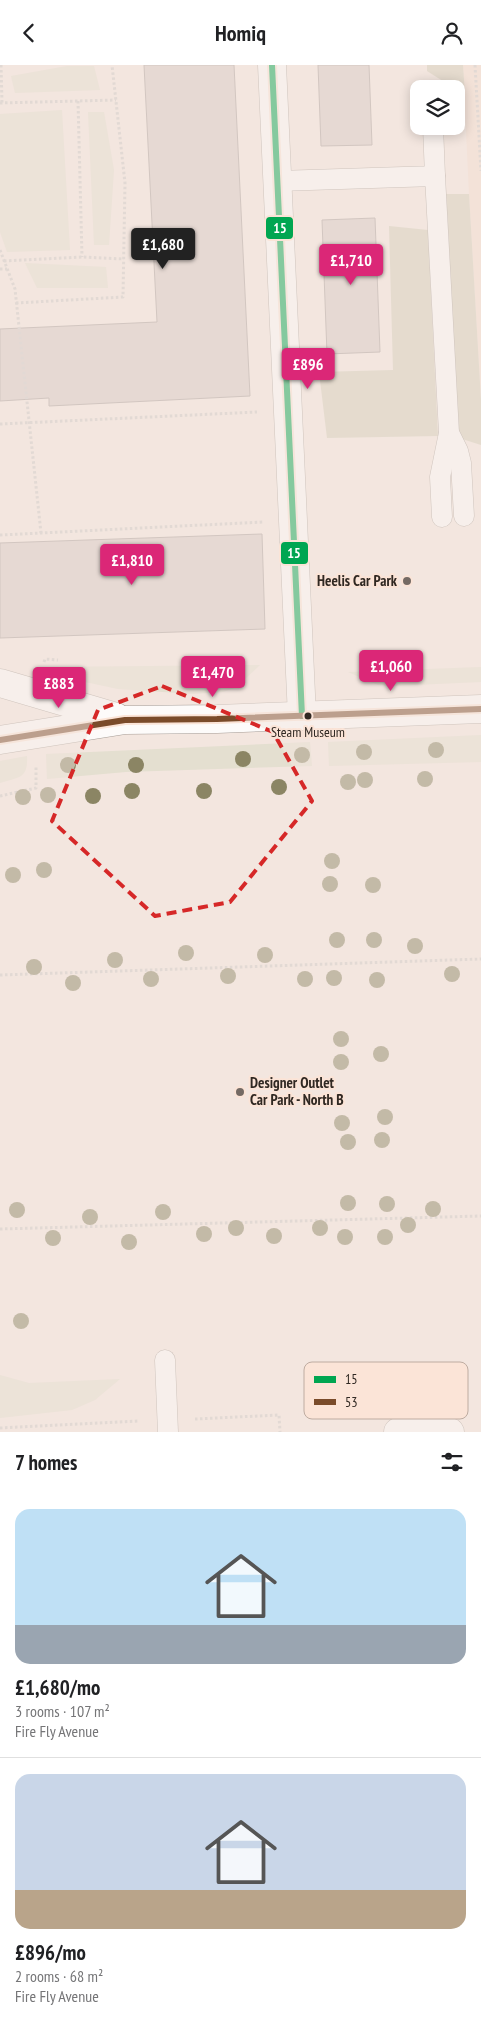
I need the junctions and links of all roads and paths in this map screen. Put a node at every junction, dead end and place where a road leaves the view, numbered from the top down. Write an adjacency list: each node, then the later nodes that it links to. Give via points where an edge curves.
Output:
1 (0, 65): 7 (path)
2 (112, 65): 5 (path)
3 (272, 65): 11 (street)
4 (475, 65): 9 (path)
5 (116, 100): 6 (path); 14 (path, via 126,183)
6 (78, 101): 7 (path); 13 (path)
7 (1, 103)
8 (433, 135): 10 (lane)
9 (481, 171)
10 (435, 176): 11 (lane); 22 (lane)
11 (278, 181): 19 (street)
12 (0, 250): 15 (path)
13 (82, 257): 14 (path); 15 (path)
14 (124, 259): 18 (path, via 123,297)
15 (4, 261): 17 (path)
16 (0, 269): 17 (path)
17 (7, 269): 18 (path, via 15,289)
18 (16, 303): 20 (path)
19 (288, 410): 20 (path); 25 (street)
20 (30, 423): 21 (path); 26 (path)
21 (0, 424)
22 (449, 433): 23 (lane, via 461,463); 24 (lane, via 440,477)
23 (464, 516)
24 (442, 517)
25 (293, 521): 26 (path); 30 (street)
26 (41, 533): 27 (path)
27 (0, 535)
28 (0, 683): 31 (street)
29 (481, 709): 30 (street)
30 (302, 716): 31 (street)
31 (126, 720): 32 (street)
32 (0, 741)
33 (481, 959): 34 (path)
34 (0, 975)
35 (481, 1216): 36 (path)
36 (0, 1229)
37 (166, 1360): 38 (lane)
38 (168, 1432)
39 (398, 1432): 40 (street)
40 (450, 1432)

